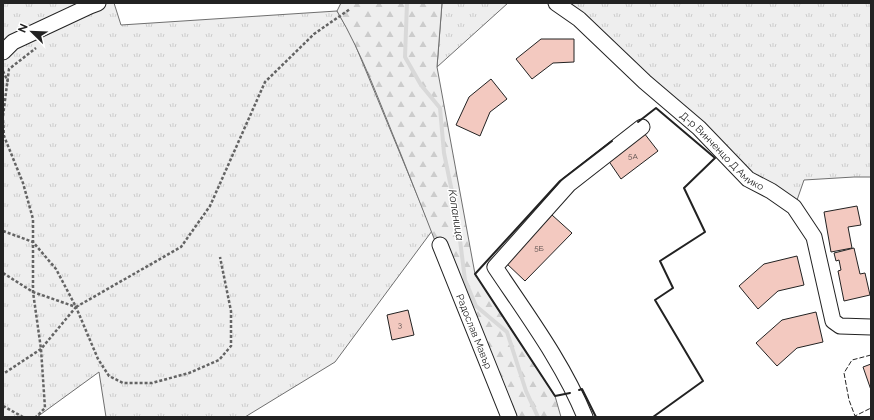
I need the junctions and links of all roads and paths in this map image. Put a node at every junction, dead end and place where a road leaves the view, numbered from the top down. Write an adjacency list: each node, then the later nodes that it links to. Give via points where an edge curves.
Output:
1 (98, 3): 5 (street, via 13,42)
2 (556, 3): 18 (street, Д-р Винченцо Д Амико, via 579,19 644,82 699,128 748,179 794,207 814,237 833,322 840,326)
3 (350, 9): 17 (path, via 314,34 265,82 210,206 181,248)
4 (38, 47): 7 (path, via 9,69)
5 (3, 52)
6 (3, 71): 7 (path)
7 (8, 82): 8 (path)
8 (3, 116)
9 (3, 120): 12 (path, via 4,136 23,183 33,219)
10 (642, 127): 25 (street, via 569,184 495,266 575,392)
11 (3, 232): 12 (path)
12 (33, 242): 16 (path); 17 (path, via 56,269)
13 (440, 245): 24 (street, Радослав Мавър)
14 (220, 257): 17 (path, via 231,311 231,346 219,360 189,373 152,383 123,383 109,376 98,359)
15 (3, 273): 16 (path)
16 (33, 292): 17 (path); 19 (path)
17 (76, 307): 19 (path)
18 (871, 326)
19 (41, 349): 20 (path); 23 (path, via 45,408)
20 (3, 374)
21 (3, 406): 22 (path)
22 (23, 417)
23 (36, 417)
24 (509, 417)
25 (585, 417)

